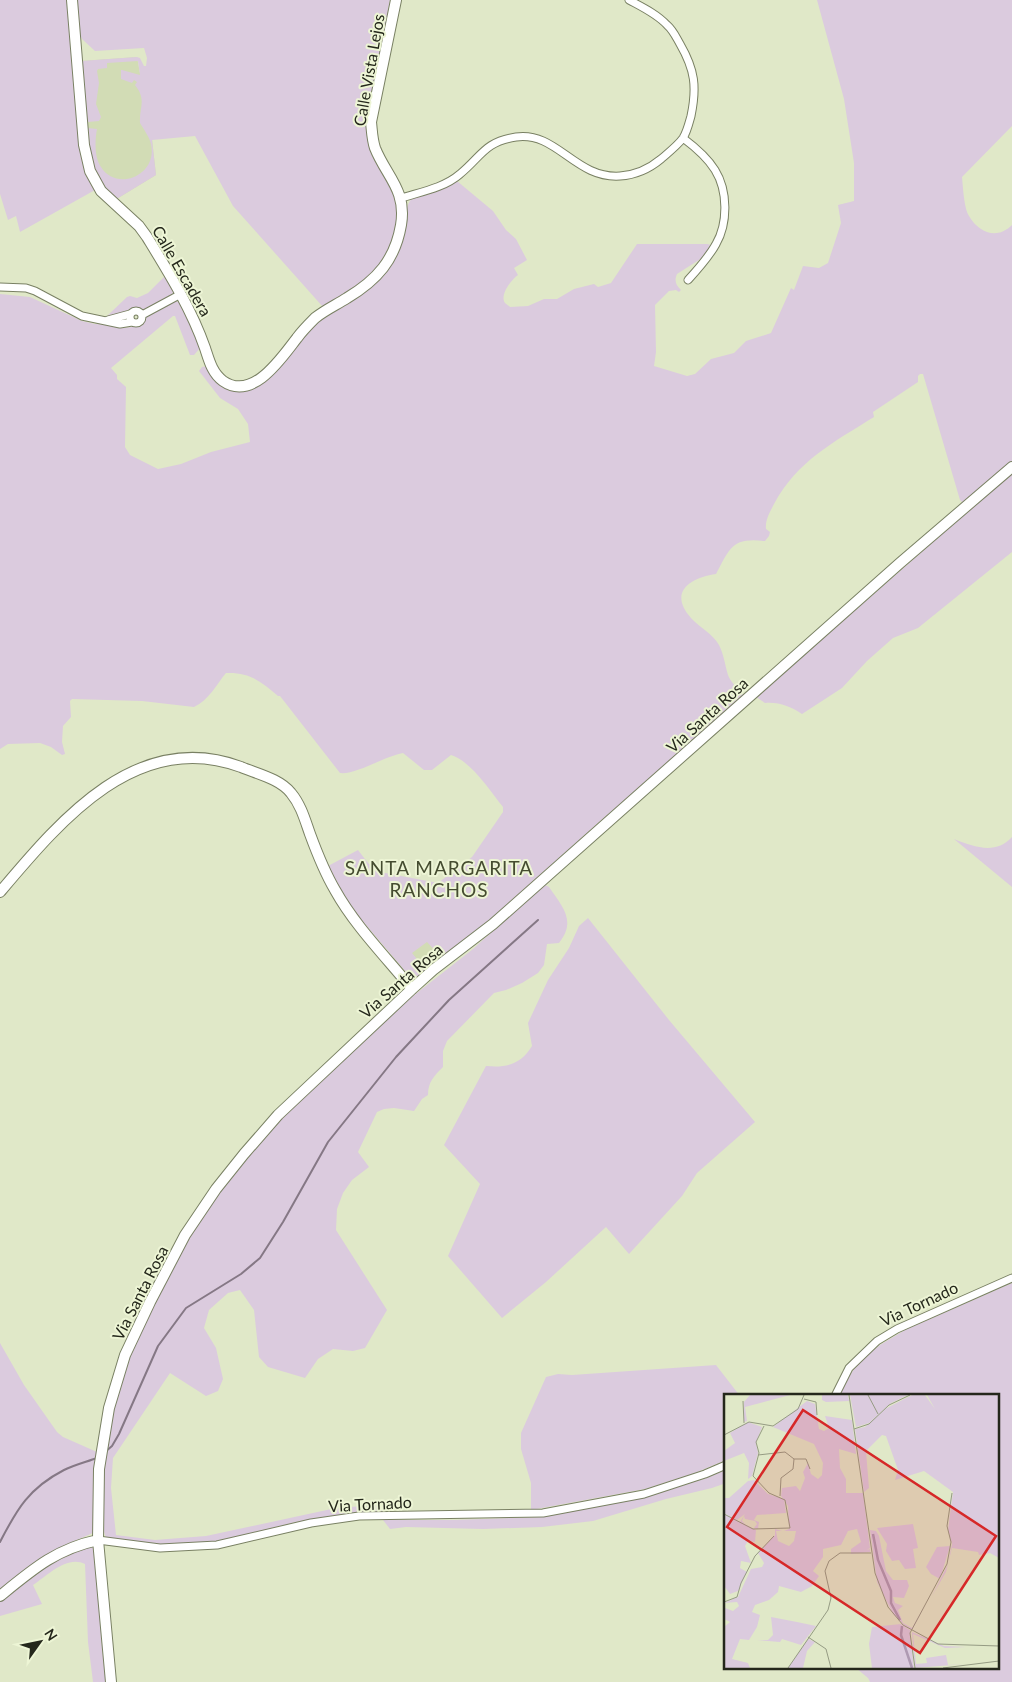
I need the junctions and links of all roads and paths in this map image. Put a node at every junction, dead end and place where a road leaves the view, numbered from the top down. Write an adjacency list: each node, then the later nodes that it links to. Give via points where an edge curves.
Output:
1 (72, 0): 8 (street, Calle Escadera, via 84,145 90,171 101,191 139,226)
2 (396, 0): 5 (street, Calle Vista Lejos, via 371,122 376,149)
3 (629, 0): 4 (street, via 668,25 689,60 695,87 689,124)
4 (683, 138): 5 (street, via 653,165 638,173 619,176 587,170 539,139 517,137 491,145 451,180); 6 (street, via 702,153 716,171 723,189 725,214 716,244)
5 (401, 198): 9 (street, Calle Vista Lejos, via 399,237 384,269 362,289 317,317 266,374 245,386)
6 (688, 280)
7 (0, 287): 8 (street, via 26,288 41,293 82,316 108,320 131,318 135,323 140,322 142,315)
8 (181, 294): 9 (street, Calle Escadera, via 196,322 211,366 224,381)
9 (233, 385)
10 (1012, 467): 12 (street, Via Santa Rosa, via 493,924)
11 (0, 892): 12 (street, via 63,823 123,775 160,761 179,758 218,761 265,776 291,793 338,897)
12 (412, 989): 16 (street, Via Santa Rosa, via 278,1115 216,1189 185,1235 125,1355 109,1408 99,1469)
13 (1012, 1278): 14 (street, Via Tornado, via 877,1341 849,1368)
14 (836, 1394)
15 (724, 1466): 16 (street, Via Tornado, via 644,1494 543,1513 359,1516 310,1523 211,1545 160,1548)
16 (98, 1540): 17 (street, Via Tornado, via 77,1544 57,1554); 18 (street, Via Santa Rosa)
17 (0, 1596)
18 (111, 1682)

